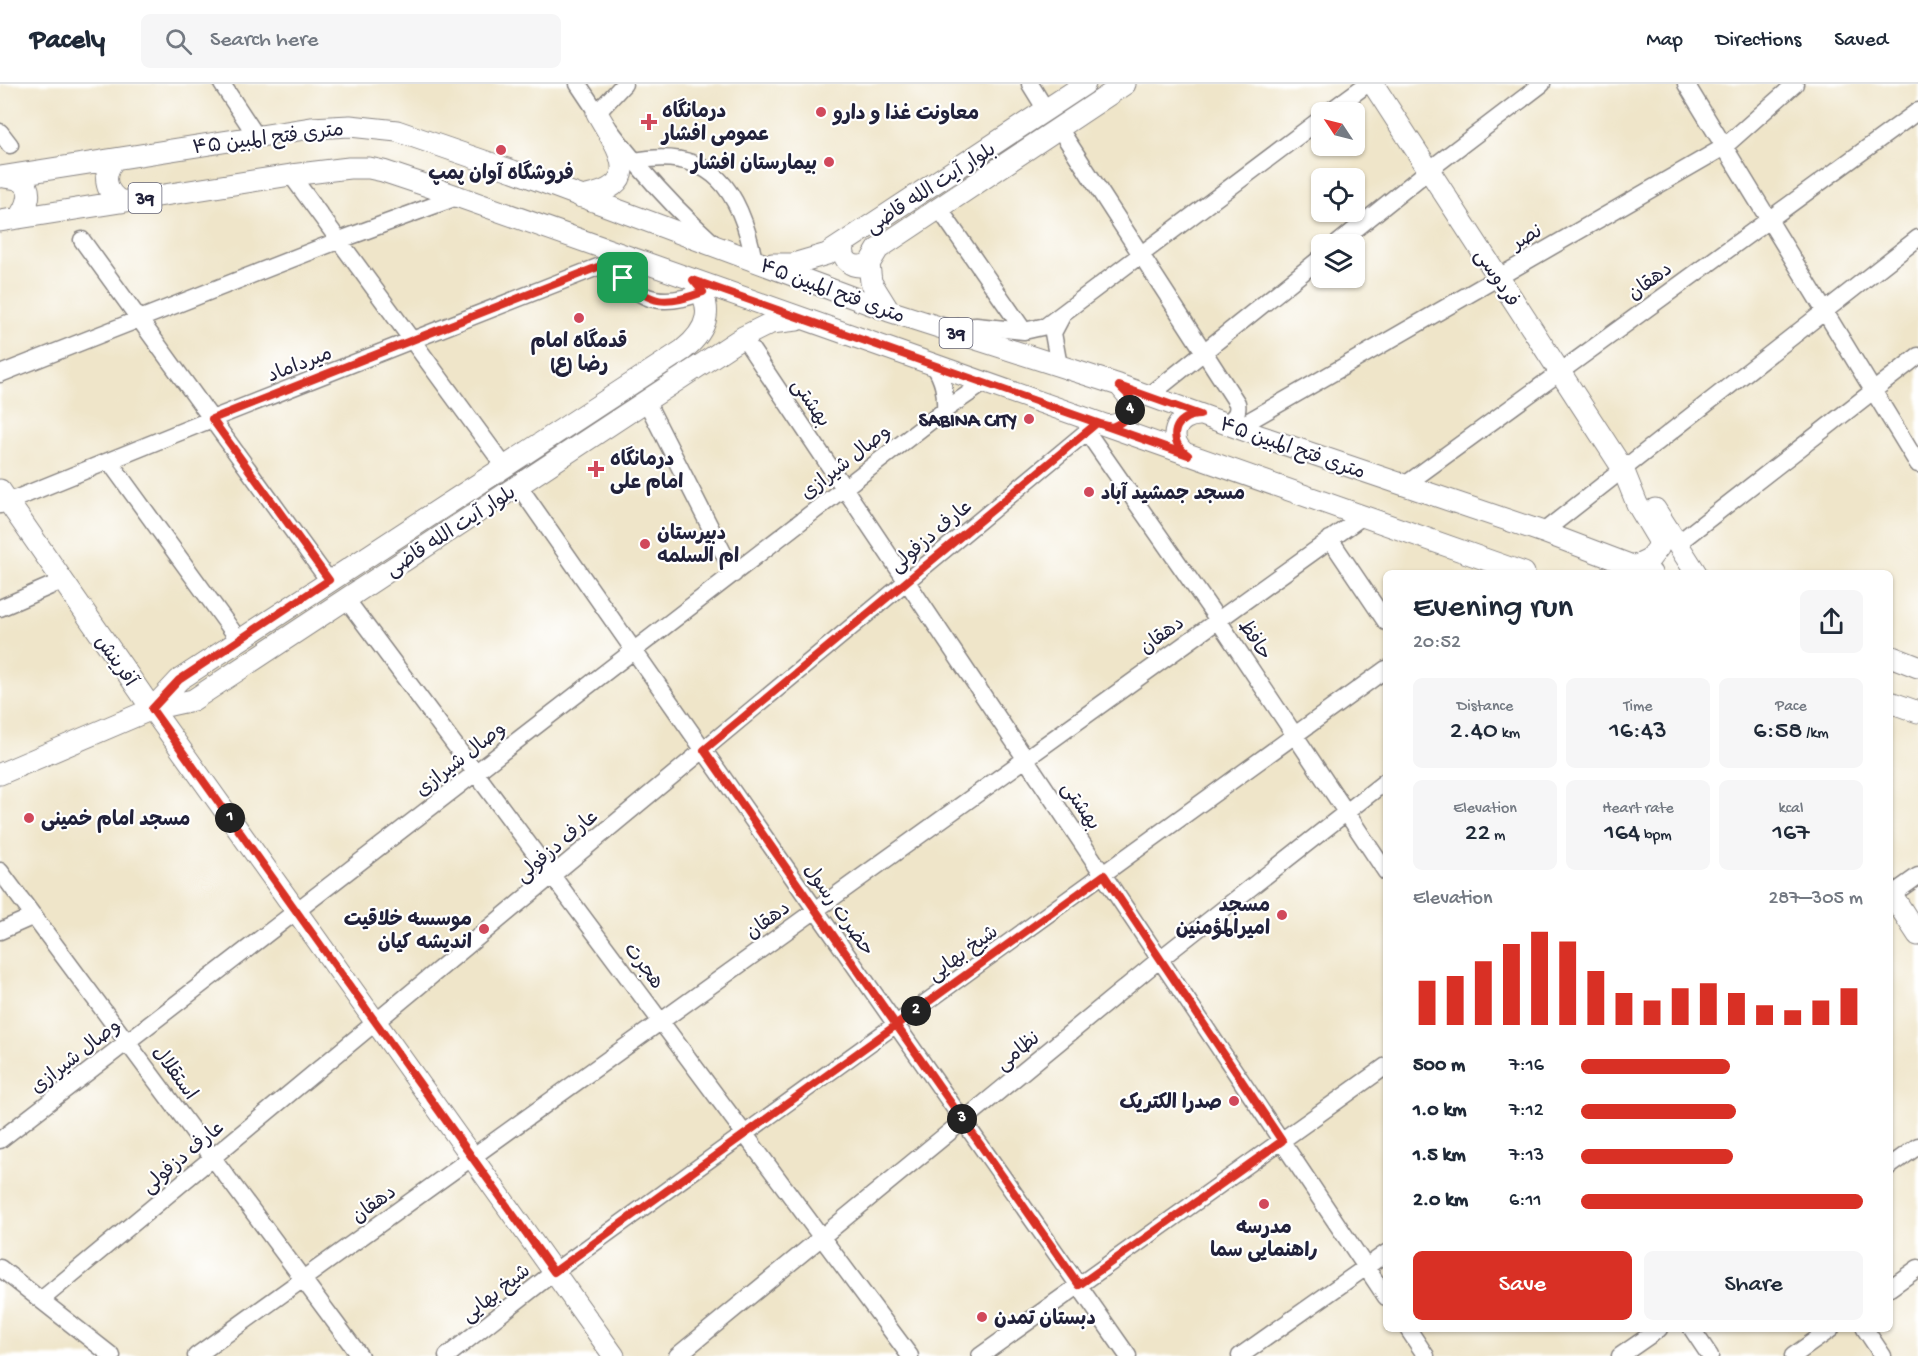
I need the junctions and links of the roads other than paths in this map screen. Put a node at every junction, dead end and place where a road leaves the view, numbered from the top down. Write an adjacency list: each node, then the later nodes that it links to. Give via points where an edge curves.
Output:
1 (222, 84): 18 (street)
2 (578, 84): 15 (street)
3 (624, 84): 15 (street)
4 (1030, 84): 13 (street)
5 (1085, 84): 13 (main road, بلوار آیت‌ الله قاضی)
6 (1366, 84): 12 (street)
7 (1373, 84): 22 (main road, فردوسی)
8 (1542, 84): 22 (street)
9 (1686, 84): 19 (street)
10 (1795, 84): 19 (street, نصر)
11 (1119, 86): 17 (main road)
12 (1342, 102)
13 (1046, 110): 35 (main road, بلوار آیت‌ الله قاضی)
14 (1918, 111): 30 (street, دهقان)
15 (597, 113): 21 (street); 26 (main road, via 615,145 623,171 614,187)
16 (1311, 126): 38 (street)
17 (1059, 128): 28 (main road); 38 (street)
18 (257, 137): 20 (main road, ۴۵ متری فتح المبین / 39); 26 (main road, ۴۵ متری فتح المبین / 39, via 321,128 376,128 513,171)
19 (1724, 147): 30 (street); 42 (street, نصر)
20 (115, 159): 24 (main road, ۴۵ متری فتح المبین / 39); 27 (main road, via 106,174 106,183)
21 (634, 161): 36 (street, via 680,213); 39 (street, via 679,159 712,174 729,190 741,211)
22 (1429, 170): 31 (street); 42 (main road, فردوسی)
23 (291, 175): 25 (main road, ۴۵ متری فتح المبین / 39, via 369,168); 27 (main road, ۴۵ متری فتح المبین / 39); 34 (street)
24 (2, 177): 29 (main road, via 20,180 29,195 28,205)
25 (457, 197): 34 (street); 37 (main road, ۴۵ متری فتح المبین / 39)
26 (580, 197): 36 (main road, ۴۵ متری فتح المبین / 39)
27 (122, 202): 29 (main road, ۴۵ متری فتح المبین / 39)
28 (939, 207): 40 (main road, via 878,249); 50 (street)
29 (9, 219)
30 (1768, 220): 45 (street); 57 (street, دهقان)
31 (1349, 234)
32 (1918, 238): 45 (street)
33 (82, 240): 47 (street)
34 (340, 240): 47 (street); 52 (street)
35 (844, 244): 39 (main road, بلوار آیت‌ الله قاضی, via 827,254 793,264); 40 (main road, via 842,252 852,266)
36 (718, 248): 39 (main road, ۴۵ متری فتح المبین / 39)
37 (611, 256): 43 (main road, ۴۵ متری فتح المبین / 39); 43 (street, via 623,278 635,290 655,300 684,299); 52 (street, میرداماد)
38 (1142, 256): 46 (street); 53 (street)
39 (760, 263): 44 (main road, ۴۵ متری فتح المبین / 39)
40 (868, 264): 44 (main road, via 871,282)
41 (1311, 266): 53 (street)
42 (1498, 276): 57 (main road, فردوسی); 67 (street, نصر)
43 (698, 286): 48 (main road, ۴۵ متری فتح المبین / 39); 72 (main road, بلوار آیت الله قاضی, via 707,309 702,332 695,341)
44 (889, 311): 49 (main road, ۴۵ متری فتح المبین / 39)
45 (1825, 311): 61 (street); 73 (street)
46 (1062, 315): 50 (street, via 1046,327); 56 (street, via 1053,333)
47 (140, 319): 58 (street); 66 (street)
48 (805, 320): 51 (main road, بلوار آیت الله قاضی, via 771,323); 55 (main road, ۴۵ متری فتح المبین / 39)
49 (944, 329): 50 (street, via 976,326); 56 (main road, ۴۵ متری فتح المبین / 39)
50 (1024, 332)
51 (743, 337): 63 (main road, بلوار آیت الله قاضی); 76 (street, بهشتی)
52 (412, 341): 66 (street, میرداماد); 72 (street)
53 (1204, 351): 62 (street); 67 (street, via 1237,403 1239,410)
54 (1918, 356): 61 (street)
55 (934, 365): 59 (main road, ۴۵ متری فتح المبین / 39); 64 (street, via 944,386)
56 (1059, 366): 60 (main road, ۴۵ متری فتح المبین / 39)
57 (1559, 371): 73 (main road, فردوسی); 75 (street, دهقان)
58 (0, 374)
59 (984, 383): 64 (street, وصال شیرازی); 68 (main road, ۴۵ متری فتح المبین / 39)
60 (1119, 386): 62 (main road, ۴۵ متری فتح المبین / 39); 68 (main road, via 1130,397 1130,412 1120,424)
61 (1873, 392): 71 (street); 81 (street)
62 (1149, 396): 65 (main road, ۴۵ متری فتح المبین / 39)
63 (646, 401): 74 (main road, بلوار آیت الله قاضی); 85 (street)
64 (945, 410): 76 (street, وصال شیرازی)
65 (1200, 415): 67 (main road, ۴۵ متری فتح المبین / 39); 69 (main road, via 1183,419 1175,434 1176,443)
66 (212, 419): 70 (street, میرداماد); 86 (street)
67 (1231, 426): 75 (main road, ۴۵ متری فتح المبین / 39)
68 (1097, 427): 69 (main road, ۴۵ متری فتح المبین / 39); 88 (street, عارف دزفولی); 92 (street, حافظ)
69 (1188, 455): 78 (main road, ۴۵ متری فتح المبین / 39)
70 (110, 461): 77 (street, میرداماد); 93 (street)
71 (1918, 464)
72 (505, 467): 74 (main road); 86 (main road, بلوار آیت الله قاضی)
73 (1623, 469): 79 (street); 81 (main road, via 1640,485); 83 (main road, via 1637,504 1658,539 1659,547)
74 (518, 485): 89 (main road, بلوار آیت الله قاضی); 94 (street, حضرت رسول)
75 (1405, 485): 79 (main road, ۴۵ متری فتح المبین / 39)
76 (844, 488): 85 (street, وصال شیرازی); 88 (street, بهشتی)
77 (3, 499): 87 (main road, آفرینش)
78 (1363, 516): 80 (street, دهقان); 82 (main road, ۴۵ متری فتح المبین / 39)
79 (1543, 532): 83 (main road, ۴۵ متری فتح المبین / 39)
80 (1330, 539): 91 (street); 92 (street, دهقان)
81 (1678, 543): 84 (main road)
82 (1514, 570)
83 (1643, 570)
84 (1694, 570)
85 (734, 573): 94 (street, وصال شیرازی)
86 (329, 580): 93 (main road, بلوار آیت الله قاضی)
87 (62, 581): 90 (street); 98 (main road, آفرینش)
88 (907, 582): 100 (street, عارف دزفولی); 101 (street, بهشتی)
89 (346, 599): 98 (main road, بلوار آیت الله قاضی, via 193,700); 102 (street, هجرت)
90 (0, 608)
91 (1383, 618)
92 (1218, 620): 99 (street, حافظ); 101 (street, دهقان)
93 (239, 640): 98 (main road, بلوار آیت الله قاضی, via 179,680)
94 (634, 651): 100 (street, حضرت رسول); 102 (street, وصال شیرازی)
95 (1893, 657): 96 (main road)
96 (1918, 667)
97 (1383, 671): 99 (street, شیخ بهایی)
98 (152, 709): 103 (main road); 114 (main road, آفرینش)
99 (1295, 736): 105 (street, حافظ); 108 (street, شیخ بهایی)
100 (704, 750): 109 (street, عارف دزفولی); 113 (street, حضرت رسول)
101 (1025, 758): 108 (street, بهشتی); 113 (street, دهقان)
102 (476, 772): 109 (street, هجرت); 114 (street, وصال شیرازی)
103 (0, 774)
104 (1383, 783): 105 (street, نظامی)
105 (1346, 812): 106 (street, حافظ); 118 (street, نظامی)
106 (1383, 868)
107 (0, 872): 115 (street, استقلال)
108 (1104, 875): 118 (street, بهشتی); 121 (street, شیخ بهایی)
109 (552, 876): 119 (street, هجرت); 120 (street, عارف دزفولی)
110 (1918, 876): 111 (street)
111 (1893, 893)
112 (1893, 897): 117 (main road)
113 (815, 910): 119 (street, دهقان); 121 (street, حضرت رسول)
114 (296, 911): 120 (main road, آفرینش); 122 (street, وصال شیرازی)
115 (33, 916): 116 (street); 122 (street, استقلال)
116 (0, 931)
117 (1918, 935)
118 (1160, 959): 124 (street, نظامی); 127 (street, بهشتی)
119 (661, 1021): 125 (street, هجرت); 129 (street, دهقان)
120 (376, 1022): 129 (main road, آفرینش); 130 (street, عارف دزفولی)
121 (896, 1025): 124 (street, حضرت رسول); 125 (street, شیخ بهایی)
122 (128, 1041): 126 (street, وصال شیرازی); 130 (street, استقلال)
123 (1383, 1068): 127 (street)
124 (963, 1121): 132 (street, نظامی); 139 (street, حضرت رسول)
125 (745, 1135): 132 (street, هجرت); 137 (street, شیخ بهایی)
126 (0, 1140)
127 (1282, 1141): 135 (street, بهشتی); 139 (street)
128 (1918, 1146): 131 (street)
129 (472, 1157): 137 (main road, آفرینش); 138 (street, دهقان)
130 (212, 1159): 138 (street, استقلال); 142 (street, عارف دزفولی)
131 (1893, 1164)
132 (821, 1238): 153 (street, نظامی); 154 (street, هجرت)
133 (1383, 1256): 135 (street)
134 (0, 1268): 142 (street)
135 (1366, 1268): 141 (street, بهشتی); 157 (street)
136 (1918, 1268): 140 (street)
137 (554, 1272): 151 (street, شیخ بهایی); 152 (main road, آفرینش)
138 (303, 1279): 149 (street, دهقان); 150 (street, استقلال)
139 (1079, 1285): 155 (street); 156 (street, حضرت رسول)
140 (1893, 1286)
141 (1383, 1293)
142 (41, 1300): 148 (street)
143 (1410, 1332): 158 (street)
144 (1655, 1332): 159 (street)
145 (1694, 1332): 160 (street)
146 (1827, 1332): 161 (street)
147 (1867, 1332): 162 (street)
148 (112, 1356)
149 (196, 1356)
150 (360, 1356)
151 (447, 1356)
152 (614, 1356)
153 (677, 1356)
154 (910, 1356)
155 (980, 1356)
156 (1128, 1356)
157 (1240, 1356)
158 (1426, 1356)
159 (1620, 1356)
160 (1710, 1356)
161 (1793, 1356)
162 (1883, 1356)

